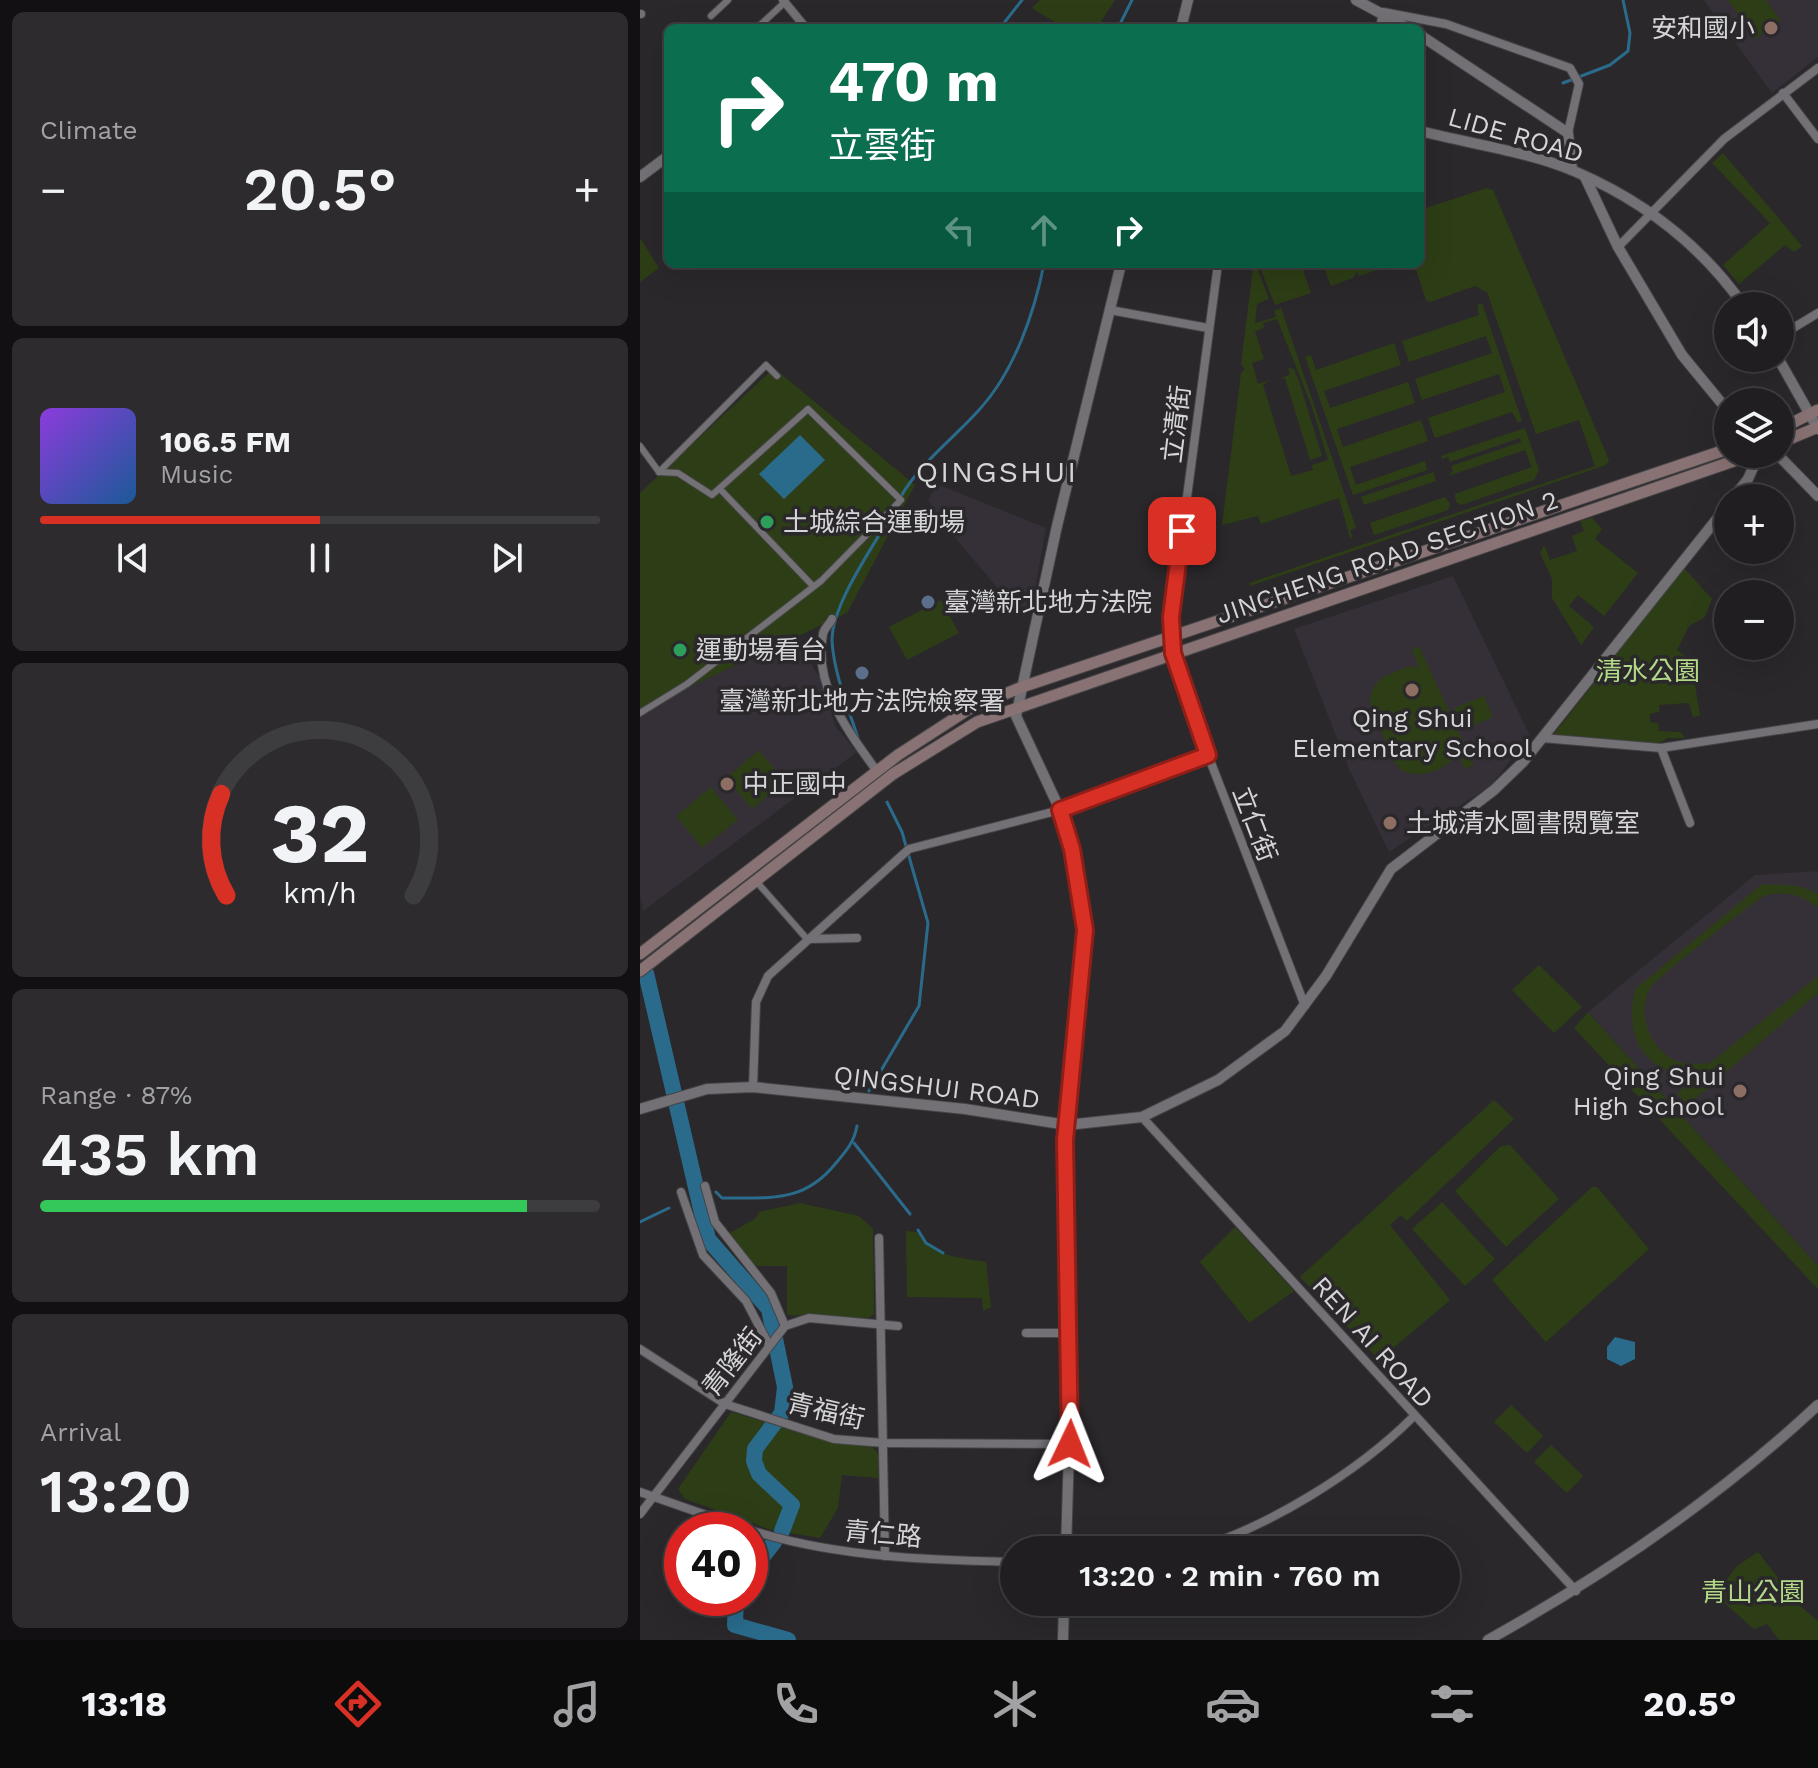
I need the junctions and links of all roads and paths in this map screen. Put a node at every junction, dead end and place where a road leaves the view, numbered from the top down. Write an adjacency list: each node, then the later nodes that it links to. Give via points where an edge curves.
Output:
1 (728, 0): 6 (street)
2 (1188, 0): 9 (street)
3 (1356, 0): 5 (street)
4 (784, 1): 7 (street); 8 (street)
5 (1383, 12): 10 (street); 11 (street); 16 (street, via 1446,24 1570,68 1579,84)
6 (711, 16)
7 (761, 24)
8 (803, 24)
9 (1182, 24)
10 (1381, 24)
11 (1402, 24)
12 (1424, 38): 16 (street)
13 (1818, 68): 14 (street)
14 (1783, 93): 17 (street); 22 (street, via 1724,139)
15 (1424, 132): 19 (street, LIDE ROAD)
16 (1568, 133): 19 (street)
17 (1818, 139)
18 (664, 159): 20 (street)
19 (1572, 170): 21 (street, LIDE ROAD)
20 (640, 177)
21 (1585, 177): 22 (street, LIDE ROAD); 23 (street)
22 (1653, 212): 23 (street); 26 (street, LIDE ROAD)
23 (1618, 247): 33 (street, via 1682,355)
24 (1120, 268): 27 (street)
25 (1217, 268): 29 (street, 立清街)
26 (1732, 292)
27 (1110, 310): 29 (street); 50 (street)
28 (1818, 313): 30 (street)
29 (1208, 328): 48 (street, 立清街)
30 (1794, 328)
31 (1787, 372): 34 (street)
32 (777, 376): 42 (street, via 766,365)
33 (1714, 394)
34 (1814, 412): 35 (main road); 36 (street)
35 (1794, 422)
36 (1818, 428): 37 (main road)
37 (1794, 437)
38 (640, 446): 42 (street)
39 (1714, 454): 48 (main road, JINCHENG ROAD SECTION 2)
40 (1716, 468): 49 (main road, JINCHENG ROAD SECTION 2)
41 (1791, 468): 44 (street)
42 (659, 472): 43 (street, via 678,473 712,495)
43 (720, 489): 46 (street); 46 (street, via 808,409 901,500)
44 (1818, 496)
45 (1714, 523): 54 (street, QINGSHUI ROAD)
46 (813, 586): 52 (street, via 687,684)
47 (832, 619): 57 (street, via 823,631 827,685 835,709)
48 (1172, 636): 49 (street, 立清街); 50 (main road, JINCHENG ROAD SECTION 2)
49 (1173, 653): 51 (main road, JINCHENG ROAD SECTION 2); 56 (street, 立仁街)
50 (1022, 687): 51 (street); 57 (main road, JINCHENG ROAD SECTION 2, via 969,709)
51 (1017, 707): 58 (street, via 1016,716); 60 (main road, JINCHENG ROAD SECTION 2, via 977,722 904,767)
52 (640, 713)
53 (1818, 724): 55 (street)
54 (1542, 738): 55 (street); 65 (street, QINGSHUI ROAD, via 1494,790 1391,869)
55 (1661, 748): 59 (street)
56 (1208, 755): 58 (street); 65 (street, 立仁街)
57 (876, 770): 63 (main road, JINCHENG ROAD SECTION 2)
58 (1060, 810): 62 (street, via 909,849); 69 (street, via 1085,930)
59 (1690, 823)
60 (756, 881): 62 (street); 64 (main road, JINCHENG ROAD SECTION 2)
61 (857, 938): 62 (street)
62 (807, 939): 66 (street, via 768,976 756,1002)
63 (640, 954)
64 (640, 971)
65 (1305, 1006): 68 (street, QINGSHUI ROAD, via 1285,1031 1237,1068)
66 (753, 1087): 67 (street, QINGSHUI ROAD, via 707,1089); 69 (street, QINGSHUI ROAD)
67 (640, 1109)
68 (1142, 1117): 69 (street, QINGSHUI ROAD); 82 (street, REN AI ROAD)
69 (1067, 1125): 77 (street)
70 (705, 1186): 74 (street, via 715,1222 771,1293)
71 (681, 1192): 78 (street, via 703,1255 746,1301)
72 (879, 1238): 73 (street)
73 (881, 1325): 74 (street, 青隆街, via 809,1318); 75 (street, 青隆街); 83 (street)
74 (785, 1326): 78 (street, 青隆街)
75 (898, 1326)
76 (1026, 1333): 77 (street)
77 (1070, 1333): 84 (street)
78 (769, 1345): 80 (street, 青隆街)
79 (640, 1349): 80 (street, 青福街)
80 (725, 1404): 83 (street, 青福街, via 834,1439); 86 (street, 青隆街)
81 (1818, 1405): 94 (street, via 1764,1454)
82 (1413, 1417): 91 (street, via 1378,1448 1287,1508); 94 (street, REN AI ROAD)
83 (884, 1443): 84 (street, 青福街); 92 (street)
84 (1070, 1444): 90 (street)
85 (640, 1492): 86 (street, 青仁路)
86 (651, 1499): 87 (street, 青仁路); 88 (street, 青隆街)
87 (692, 1512)
88 (640, 1514)
89 (768, 1535): 92 (street, 青仁路)
90 (1067, 1536)
91 (1223, 1536)
92 (885, 1556): 93 (street, 青仁路)
93 (1000, 1561)
94 (1576, 1591): 97 (street)
95 (1064, 1616): 96 (street)
96 (1063, 1640)
97 (1488, 1640)

